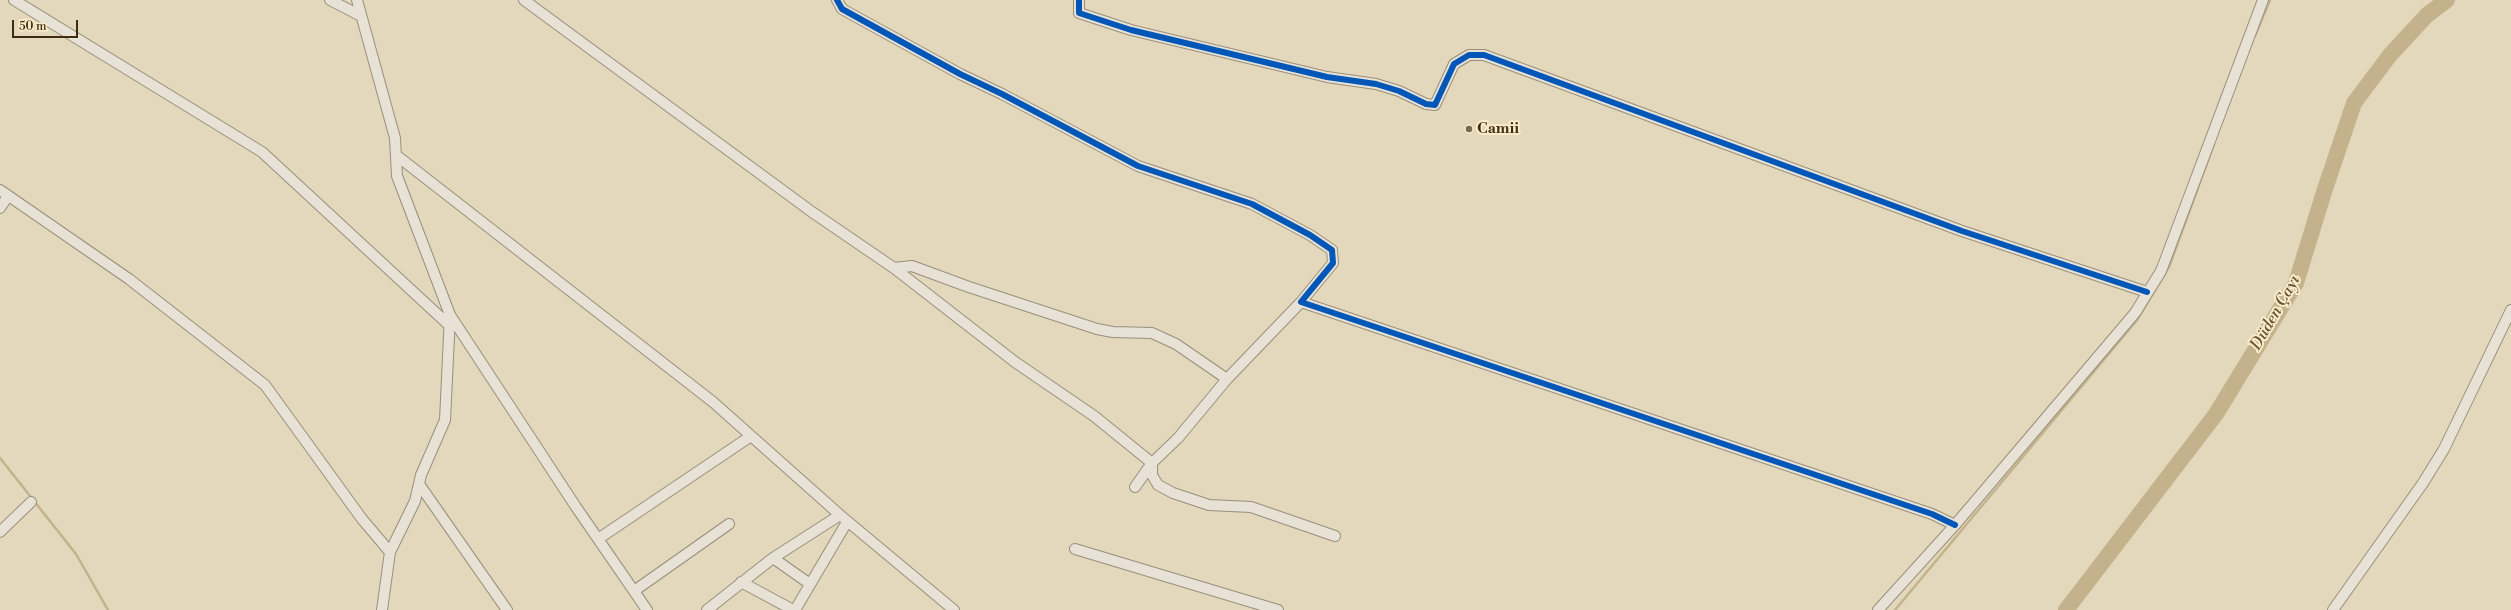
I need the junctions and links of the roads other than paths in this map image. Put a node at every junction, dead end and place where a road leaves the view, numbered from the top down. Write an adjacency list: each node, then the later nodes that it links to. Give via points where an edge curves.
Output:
1 (14, 0): 17 (street, via 262,152)
2 (330, 0): 8 (street)
3 (357, 0): 8 (street)
4 (524, 0): 12 (street, via 812,212)
5 (838, 0): 14 (street, via 842,9 848,13 1138,166 1252,204 1310,234 1332,250 1333,262)
6 (1079, 0): 13 (street, via 1079,13 1131,30 1327,77 1376,84 1399,91 1426,104 1435,105 1454,64 1468,55 1484,55 1962,232)
7 (2263, 0): 13 (street, via 2161,271)
8 (360, 16): 9 (street, via 395,138)
9 (396, 155): 16 (street, via 397,176); 19 (street, via 713,402)
10 (4, 193): 11 (street); 31 (street, via 129,279 265,384 362,519)
11 (0, 208)
12 (894, 268): 18 (street, via 912,266 1097,328 1113,332 1152,333 1176,344); 20 (street, via 1015,362 1094,416)
13 (2147, 292): 26 (street, via 2134,313)
14 (1301, 302): 18 (street); 26 (street, via 1932,514)
15 (2511, 310): 44 (street, via 2446,446)
16 (450, 315): 17 (street); 29 (street)
17 (450, 326): 21 (street, via 445,420)
18 (1226, 379): 20 (street, via 1178,438)
19 (751, 436): 24 (street); 29 (street)
20 (1152, 463): 22 (street); 28 (street, via 1152,475 1158,485 1172,493 1209,505 1251,507)
21 (419, 484): 31 (street, via 415,500); 37 (street)
22 (1135, 487)
23 (31, 502): 27 (street)
24 (844, 518): 32 (street); 34 (street); 41 (street)
25 (729, 524): 35 (street)
26 (1954, 525): 43 (street)
27 (0, 532)
28 (1335, 536)
29 (598, 539): 35 (street)
30 (1075, 549): 42 (street)
31 (390, 552): 36 (street)
32 (773, 558): 33 (street); 34 (street)
33 (741, 582): 39 (street); 40 (street)
34 (810, 584): 40 (street)
35 (634, 591): 38 (street)
36 (382, 610)
37 (507, 610)
38 (647, 610)
39 (707, 610)
40 (794, 610)
41 (954, 610)
42 (1278, 610)
43 (1878, 610)
44 (2333, 610)

